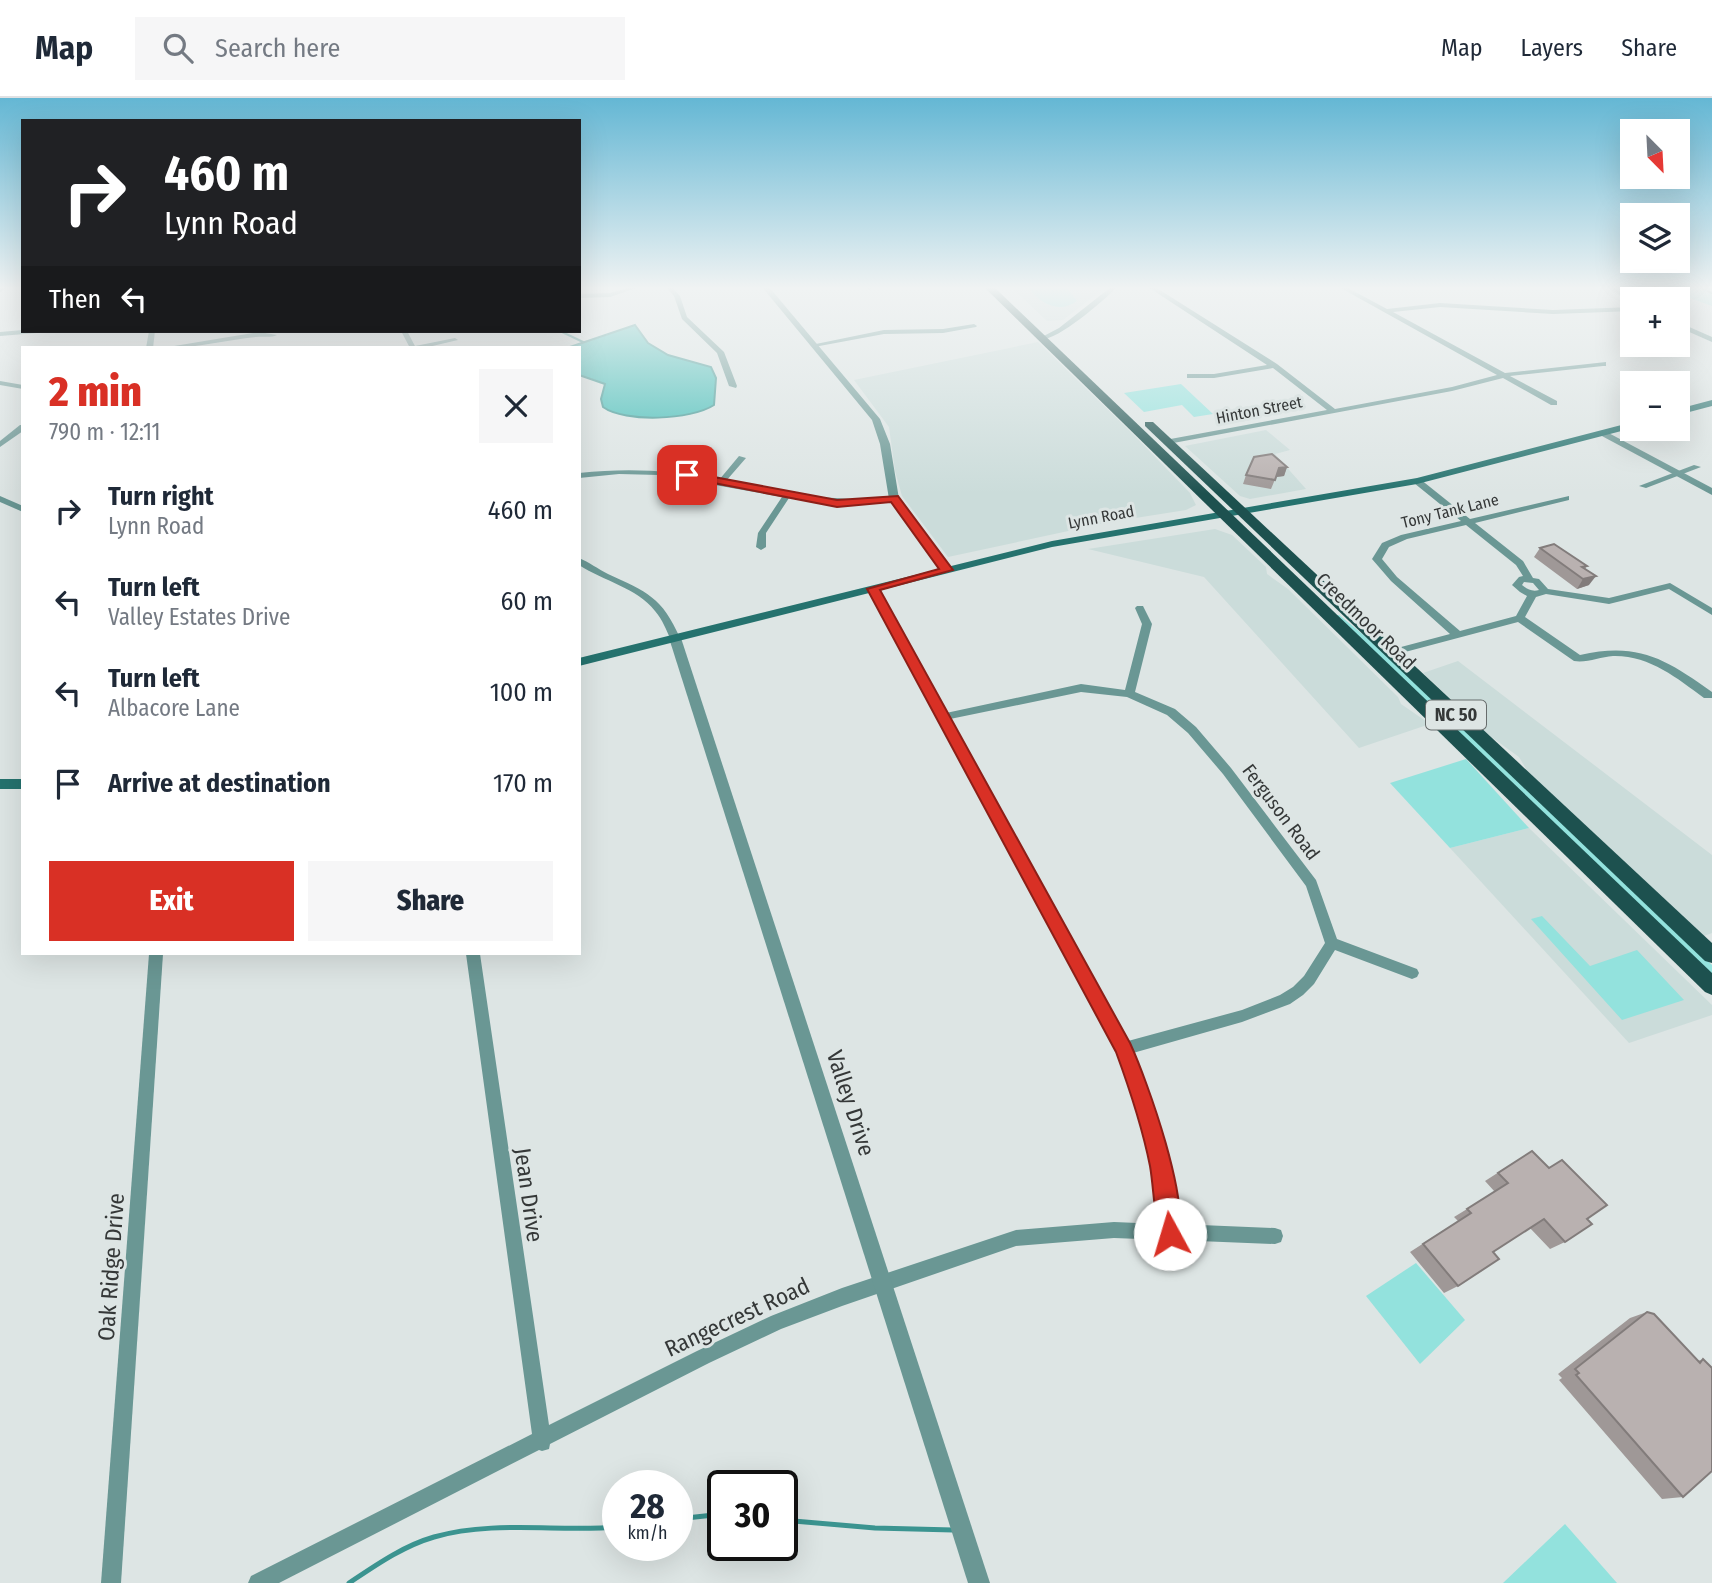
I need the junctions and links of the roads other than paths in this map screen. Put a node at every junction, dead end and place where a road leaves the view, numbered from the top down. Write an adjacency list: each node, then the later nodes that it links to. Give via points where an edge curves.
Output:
1 (722, 356): 12 (street)
2 (823, 356): 34 (street, via 880,426)
3 (1068, 356): 37 (main road, Creedmoor Road / NC 50)
4 (1071, 356): 21 (main road, Creedmoor Road / NC 50)
5 (1259, 356): 8 (street)
6 (1468, 356): 9 (street)
7 (1603, 364): 9 (street, Hinton Street)
8 (1274, 366): 10 (street); 17 (street)
9 (1502, 375): 14 (street); 17 (street, Hinton Street)
10 (1191, 376)
11 (0, 383): 13 (street)
12 (733, 386)
13 (21, 387)
14 (1554, 403)
15 (1712, 403): 16 (main road)
16 (1690, 409)
17 (1333, 411): 21 (street, Hinton Street)
18 (1620, 428): 20 (main road, Lynn Road)
19 (21, 429): 22 (street)
20 (1603, 433): 25 (street); 28 (main road, Lynn Road)
21 (1168, 442): 36 (main road, Creedmoor Road / NC 50)
22 (0, 445)
23 (742, 458): 27 (street)
24 (1697, 467): 25 (street)
25 (1680, 473): 29 (street); 30 (street)
26 (581, 476): 27 (street, via 640,469)
27 (722, 481): 31 (street)
28 (1417, 481): 36 (main road, Lynn Road); 38 (street)
29 (1643, 486)
30 (1712, 492)
31 (787, 495): 34 (street, via 837,503); 39 (street, via 762,533)
32 (1566, 498): 38 (street, Tony Tank Lane)
33 (0, 499): 35 (street)
34 (894, 499): 41 (street)
35 (21, 508)
36 (1243, 512): 37 (main road, Lynn Road); 51 (main road, Creedmoor Road / NC 50)
37 (1226, 515): 41 (main road, Lynn Road, via 1100,535); 63 (main road, Creedmoor Road / NC 50)
38 (1466, 521): 42 (street, via 1520,563); 49 (street, Tony Tank Lane, via 1385,545 1377,559)
39 (761, 547)
40 (581, 562): 50 (street, via 658,606)
41 (947, 570): 43 (main road, Lynn Road)
42 (1529, 579): 44 (street); 45 (street, via 1517,585)
43 (873, 589): 50 (main road, Lynn Road); 55 (street)
44 (1545, 591): 45 (street); 47 (street, via 1609,601 1670,586)
45 (1533, 594): 48 (street)
46 (1140, 608): 53 (street, via 1147,624)
47 (1712, 612)
48 (1520, 618): 49 (street); 54 (street, via 1578,659 1607,651 1640,653)
49 (1458, 635): 51 (street)
50 (675, 638): 52 (main road, Lynn Road); 67 (street, Valley Drive)
51 (1390, 653): 61 (main road, Creedmoor Road / NC 50)
52 (581, 662)
53 (1129, 694): 55 (street, Ferguson Road, via 1081,688); 58 (street, Ferguson Road, via 1171,712 1227,771 1312,884)
54 (1709, 695)
55 (943, 717): 64 (street)
56 (0, 784): 57 (main road)
57 (21, 784)
58 (1332, 943): 62 (street); 64 (street, via 1318,972 1296,993)
59 (156, 955): 69 (street, Oak Ridge Drive)
60 (473, 955): 68 (street, Jean Drive)
61 (1712, 955)
62 (1412, 973)
63 (1712, 986)
64 (1124, 1049): 65 (street, via 1150,1119)
65 (1170, 1234): 66 (street, Rangecrest Road); 67 (street, Rangecrest Road, via 1114,1230 1016,1238)
66 (1275, 1236)
67 (885, 1281): 68 (street, Rangecrest Road, via 777,1322); 71 (street, Valley Drive)
68 (542, 1442): 70 (street, Rangecrest Road)
69 (111, 1583)
70 (258, 1583)
71 (979, 1583)

